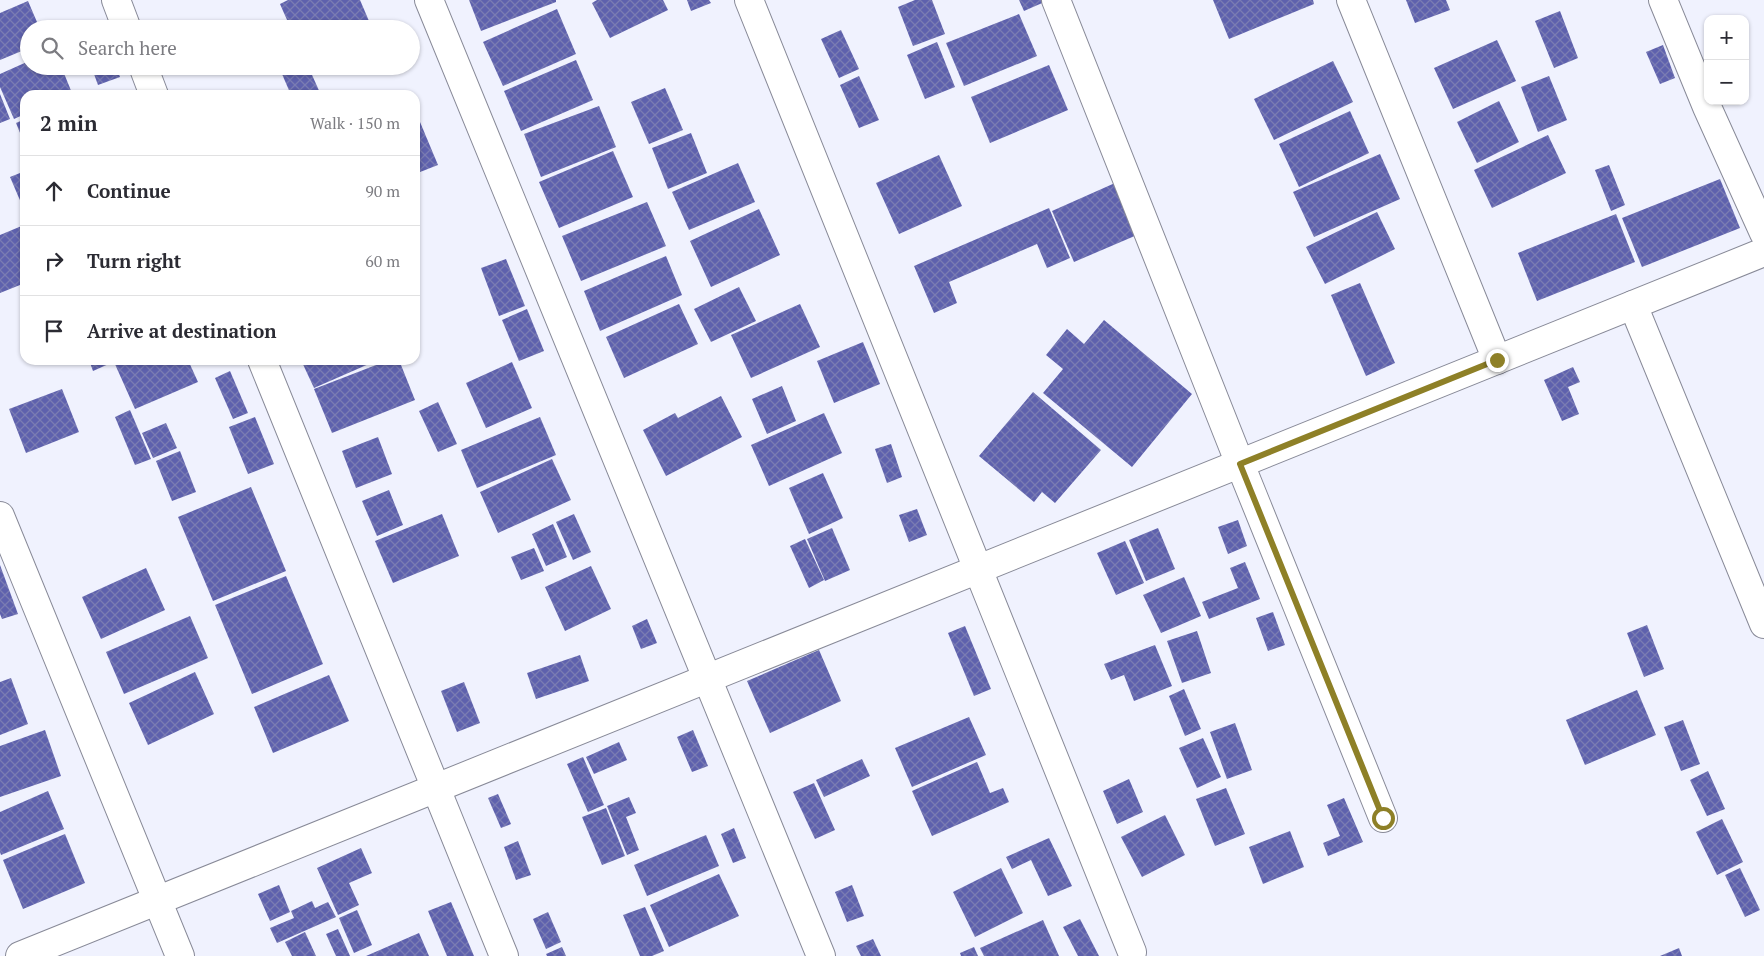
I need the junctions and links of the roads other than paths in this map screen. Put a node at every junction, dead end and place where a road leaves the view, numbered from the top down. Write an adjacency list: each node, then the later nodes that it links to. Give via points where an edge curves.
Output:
1 (116, 0): 7 (street)
2 (429, 0): 19 (street)
3 (749, 0): 17 (street)
4 (1056, 0): 15 (street)
5 (1351, 0): 13 (street)
6 (1662, 0): 10 (street)
7 (124, 20)
8 (146, 75): 9 (street)
9 (152, 90)
10 (1764, 233)
11 (1764, 252): 12 (street)
12 (1633, 305): 13 (street); 18 (street)
13 (1497, 360): 15 (street)
14 (264, 365): 20 (street)
15 (1240, 464): 17 (street); 21 (street)
16 (0, 516): 22 (street)
17 (978, 569): 19 (street); 23 (street)
18 (1764, 624)
19 (706, 679): 20 (street); 27 (street)
20 (436, 788): 22 (street); 26 (street)
21 (1383, 818)
22 (157, 901): 24 (street); 25 (street)
23 (1132, 952)
24 (20, 956)
25 (180, 956)
26 (504, 956)
27 (820, 956)

